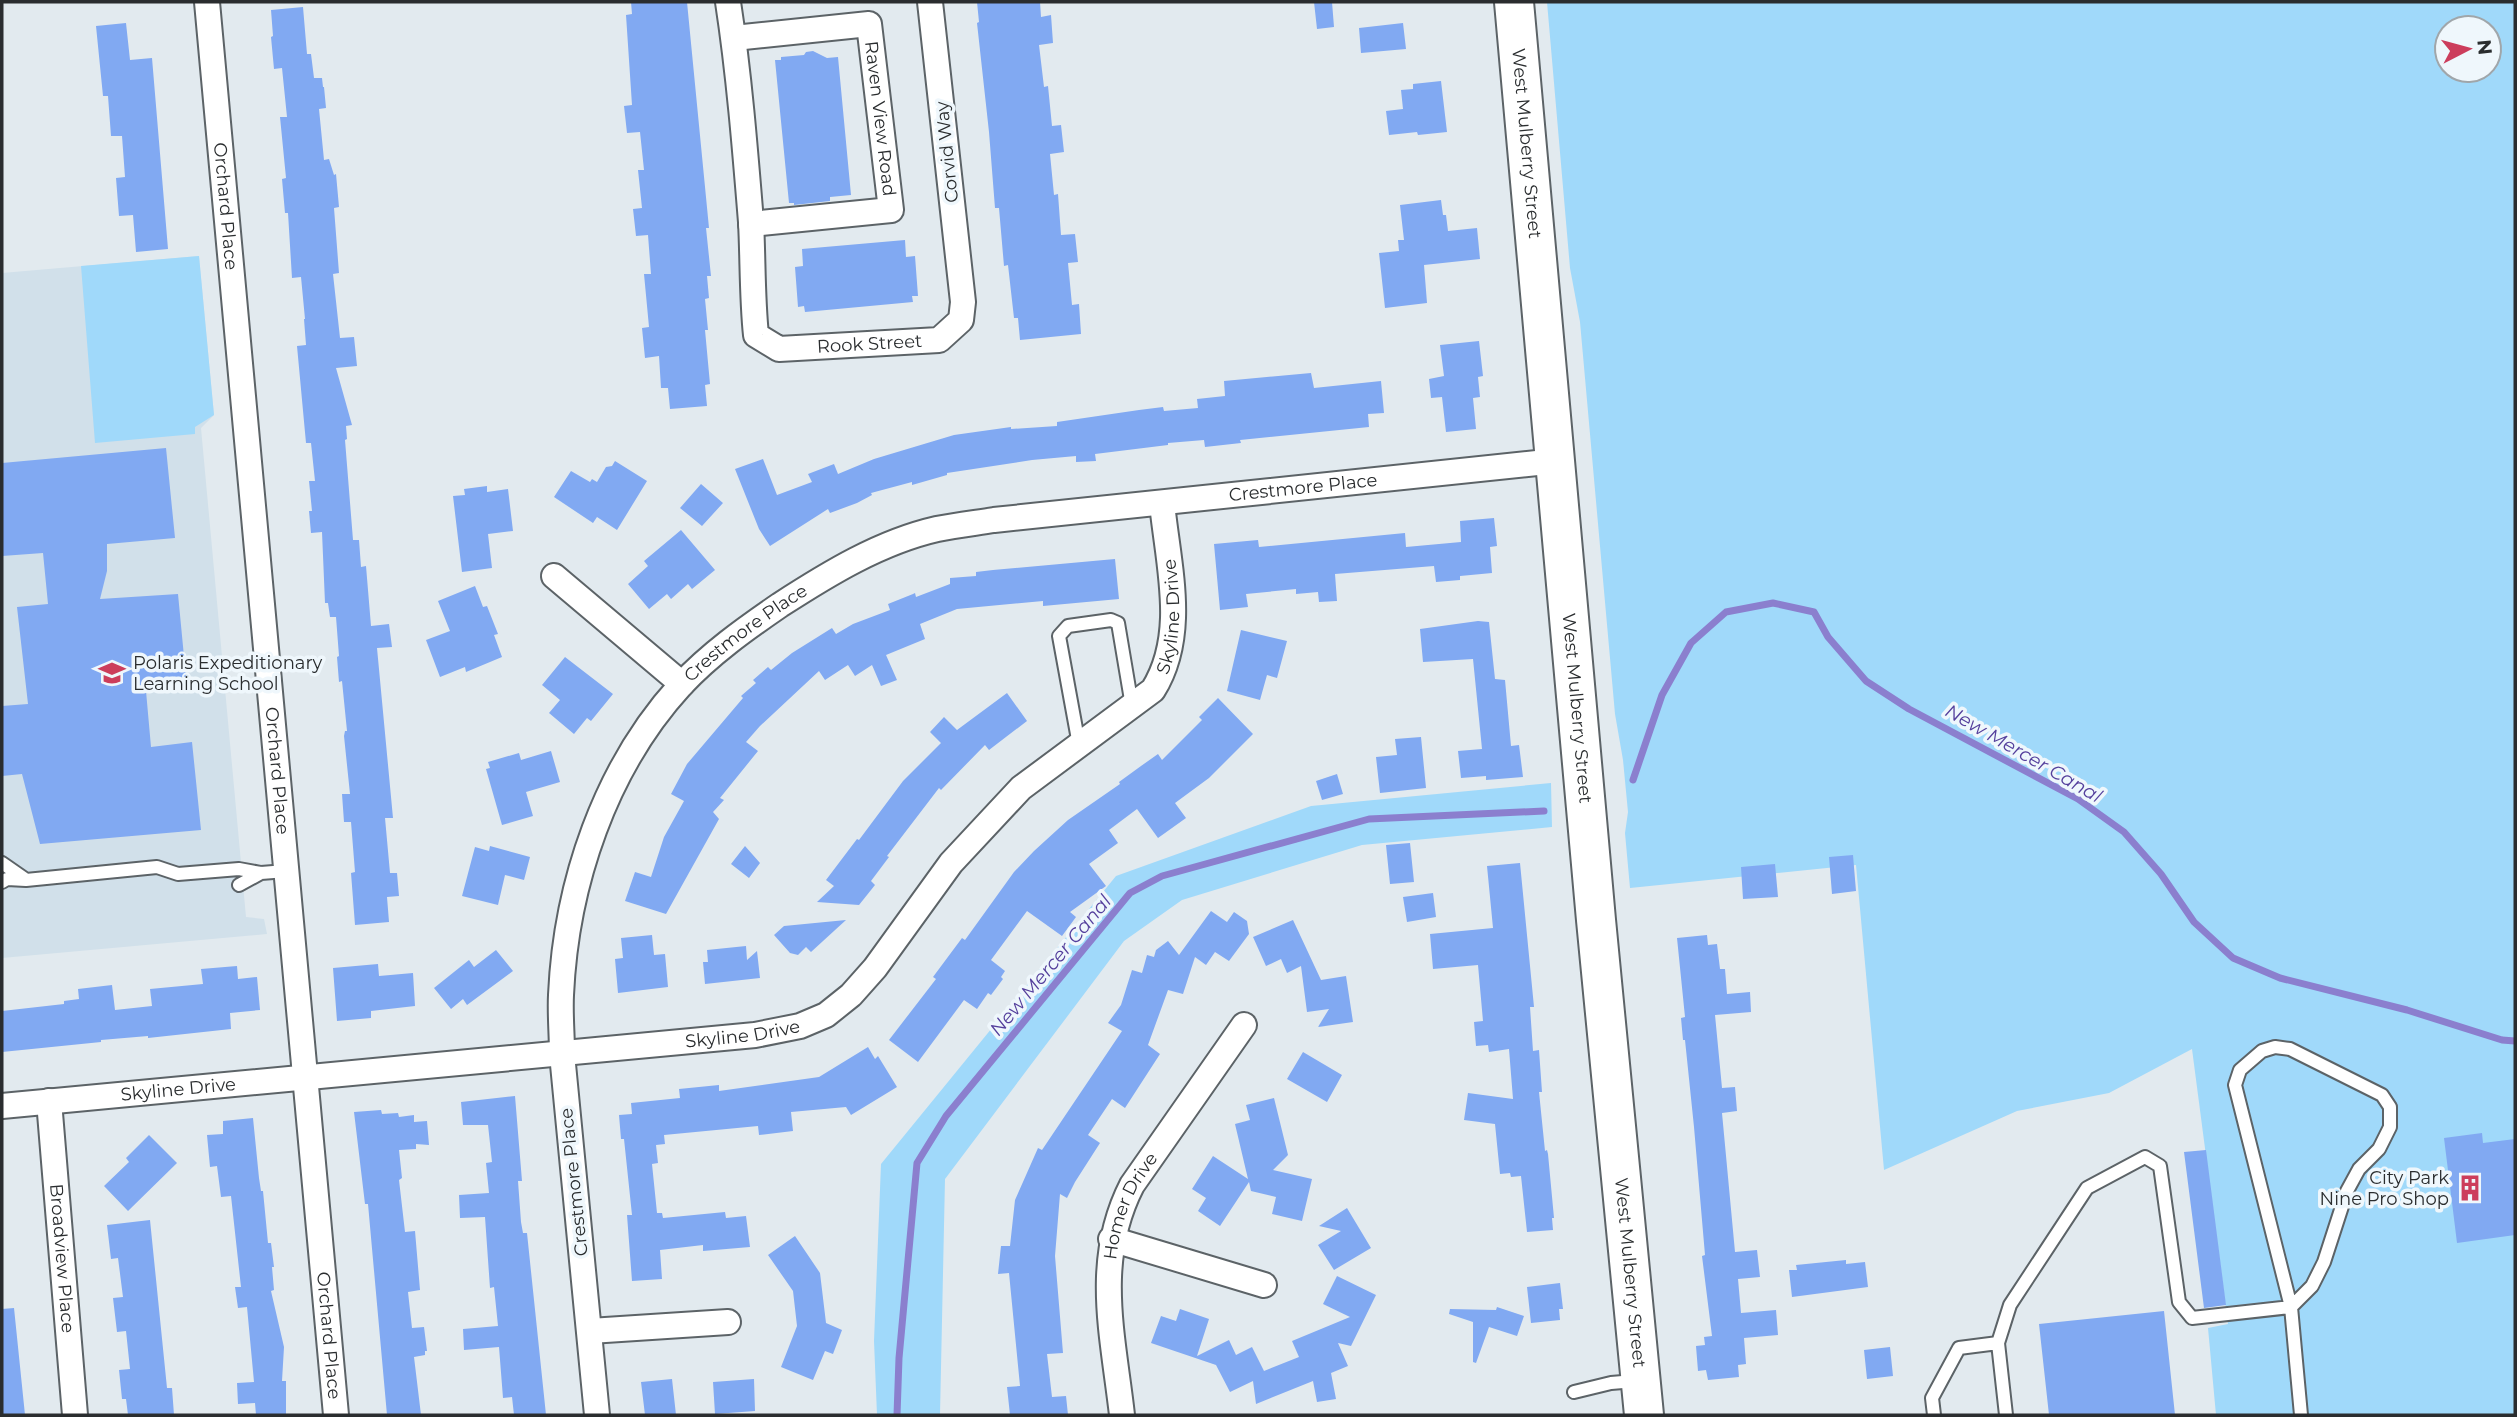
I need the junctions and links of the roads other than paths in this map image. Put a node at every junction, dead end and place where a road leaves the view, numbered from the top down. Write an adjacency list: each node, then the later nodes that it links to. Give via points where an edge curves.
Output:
1 (207, 2): 15 (street, Orchard Place)
2 (729, 2): 5 (street)
3 (930, 2): 7 (street, Corvid Way)
4 (1514, 2): 8 (main road, West Mulberry Street)
5 (734, 38): 6 (street); 6 (street, Raven View Road, via 869,24 891,210)
6 (751, 224): 7 (street, Rook Street, via 756,335 779,349 939,340 961,320)
7 (963, 302)
8 (1556, 461): 9 (street, Crestmore Place); 32 (main road, West Mulberry Street)
9 (1162, 503): 11 (street, Crestmore Place, via 942,528 878,550 823,577 759,619); 12 (street, Skyline Drive, via 1173,600 1172,642 1160,679)
10 (554, 576): 11 (street)
11 (682, 684): 21 (street, Crestmore Place, via 631,751 587,849 565,952)
12 (1132, 707): 13 (street, Skyline Drive); 13 (lane, via 1118,623 1068,626 1059,636)
13 (1079, 745): 21 (street, Skyline Drive, via 1021,788 986,824 951,863 875,968 826,1015 796,1028 755,1035)
14 (2, 863): 17 (lane)
15 (286, 871): 16 (lane); 22 (street, Orchard Place)
16 (261, 873): 17 (lane, via 239,869 178,874 157,867); 19 (lane)
17 (26, 880): 18 (lane)
18 (2, 882)
19 (239, 885)
20 (1244, 1025): 25 (street, Homer Drive, via 1132,1185)
21 (562, 1054): 22 (street, Skyline Drive); 29 (street, Crestmore Place)
22 (305, 1077): 23 (street, Skyline Drive); 34 (street, Orchard Place)
23 (49, 1101): 24 (street, Skyline Drive); 33 (street, Broadview Place)
24 (2, 1106)
25 (1111, 1240): 26 (street); 36 (street, Homer Drive, via 1107,1281)
26 (1264, 1284)
27 (2291, 1307): 27 (lane, via 2235,1085 2240,1070 2262,1051 2275,1047 2290,1049 2382,1095 2390,1107 2390,1127 2347,1191 2324,1262 2312,1286); 30 (lane, via 2192,1318 2179,1302 2160,1166 2146,1157 2087,1188 2010,1305); 39 (lane)
28 (729, 1322): 29 (street)
29 (590, 1331): 35 (street, Crestmore Place)
30 (1998, 1343): 37 (lane, via 1959,1348 1932,1398); 38 (lane)
31 (1574, 1392): 32 (lane, via 1611,1383)
32 (1642, 1398)
33 (75, 1415)
34 (336, 1415)
35 (597, 1415)
36 (1122, 1415)
37 (1934, 1415)
38 (2006, 1415)
39 (2301, 1415)

